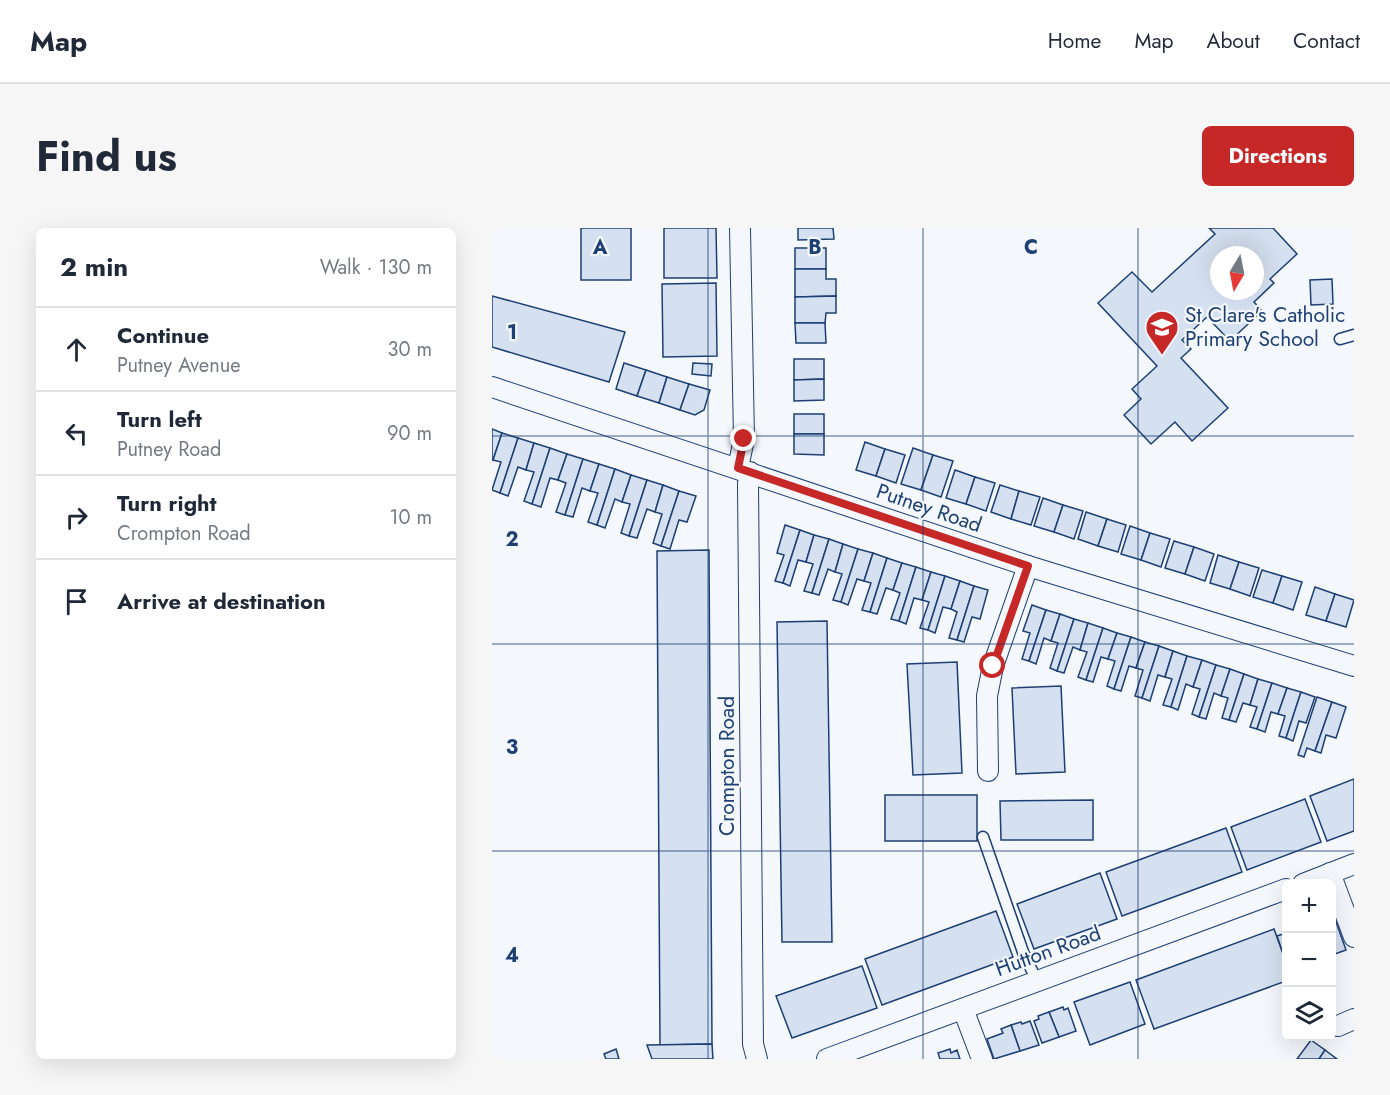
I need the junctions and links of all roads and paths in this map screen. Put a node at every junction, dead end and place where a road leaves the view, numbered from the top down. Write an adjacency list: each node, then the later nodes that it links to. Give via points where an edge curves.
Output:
1 (740, 228): 5 (street, Crompton Road)
2 (1354, 335): 3 (lane)
3 (1340, 339)
4 (492, 387): 5 (street, Putney Road)
5 (744, 470): 6 (street, Putney Road); 17 (street, Crompton Road, via 748,484 753,1044)
6 (1028, 566): 7 (street, Putney Road); 8 (street, via 993,666 987,696)
7 (1354, 666)
8 (988, 771)
9 (983, 837): 15 (lane)
10 (1354, 864): 11 (street)
11 (1330, 873): 12 (street); 14 (street)
12 (1315, 879)
13 (1282, 892): 15 (street, Hutton Road)
14 (1354, 937)
15 (1037, 981): 16 (street, Hutton Road)
16 (963, 1009): 18 (street, Hutton Road); 19 (street)
17 (757, 1059)
18 (827, 1059)
19 (982, 1059)

